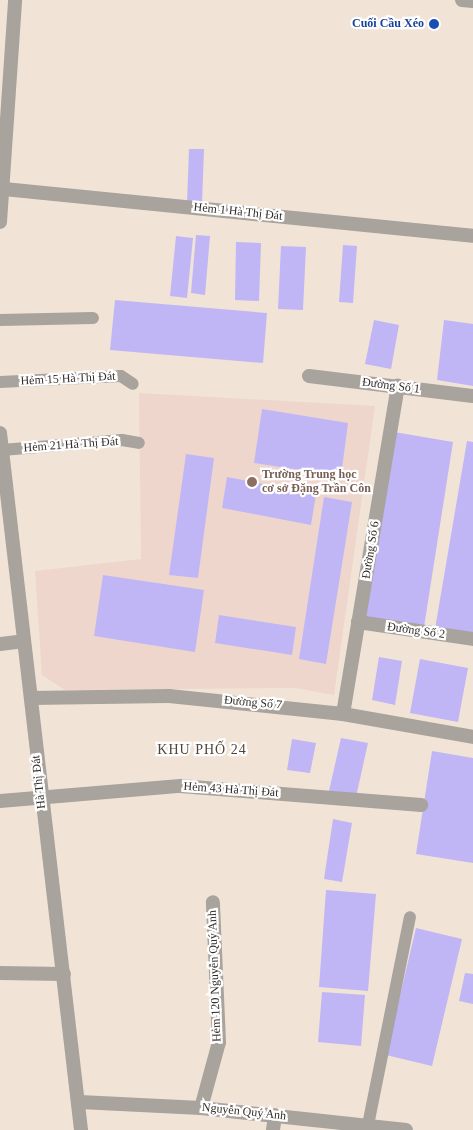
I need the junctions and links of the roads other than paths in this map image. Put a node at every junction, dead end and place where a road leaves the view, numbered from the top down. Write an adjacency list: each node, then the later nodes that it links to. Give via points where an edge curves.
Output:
1 (14, 0): 4 (street)
2 (462, 0): 3 (street)
3 (473, 1)
4 (3, 140): 5 (street)
5 (4, 189): 6 (street); 7 (street, Hẻm 1 Hà Thị Đát)
6 (0, 222)
7 (473, 236)
8 (93, 318): 9 (lane)
9 (0, 320)
10 (309, 376): 13 (street, Đường Số 1)
11 (0, 382): 12 (lane, Hẻm 15 Hà Thị Đát, via 121,376)
12 (133, 384)
13 (398, 386): 14 (street, Đường Số 1); 18 (street, Đường Số 6)
14 (473, 396)
15 (0, 433): 17 (street, Hà Thị Đát)
16 (139, 443): 17 (lane, Hẻm 21 Hà Thị Đát, via 122,440)
17 (2, 450): 20 (street, Hà Thị Đát)
18 (358, 622): 19 (street, Đường Số 2); 23 (street, Đường Số 6)
19 (473, 639)
20 (24, 641): 21 (street); 22 (street, Hà Thị Đát)
21 (0, 644)
22 (31, 698): 23 (street, Đường Số 7, via 169,696); 25 (street, Hà Thị Đát)
23 (343, 714): 24 (street, Đường Số 7)
24 (473, 737)
25 (40, 798): 26 (street, Hẻm 43 Hà Thị Đát); 27 (street, Hẻm 43 Hà Thị Đát, via 180,786); 31 (street, Hà Thị Đát)
26 (0, 801)
27 (421, 805)
28 (213, 902): 33 (street, Hẻm 120 Nguyễn Quý Anh, via 219,1042)
29 (410, 917): 35 (lane)
30 (0, 973): 31 (street)
31 (64, 974): 32 (street, Hà Thị Đát)
32 (80, 1102): 33 (street, Nguyễn Quý Anh); 36 (street, Hà Thị Đát)
33 (201, 1108): 34 (street, Nguyễn Quý Anh)
34 (275, 1115): 35 (street, Nguyễn Quý Anh); 37 (street)
35 (368, 1125): 38 (street, Nguyễn Quý Anh)
36 (81, 1130)
37 (273, 1130)
38 (406, 1130)

